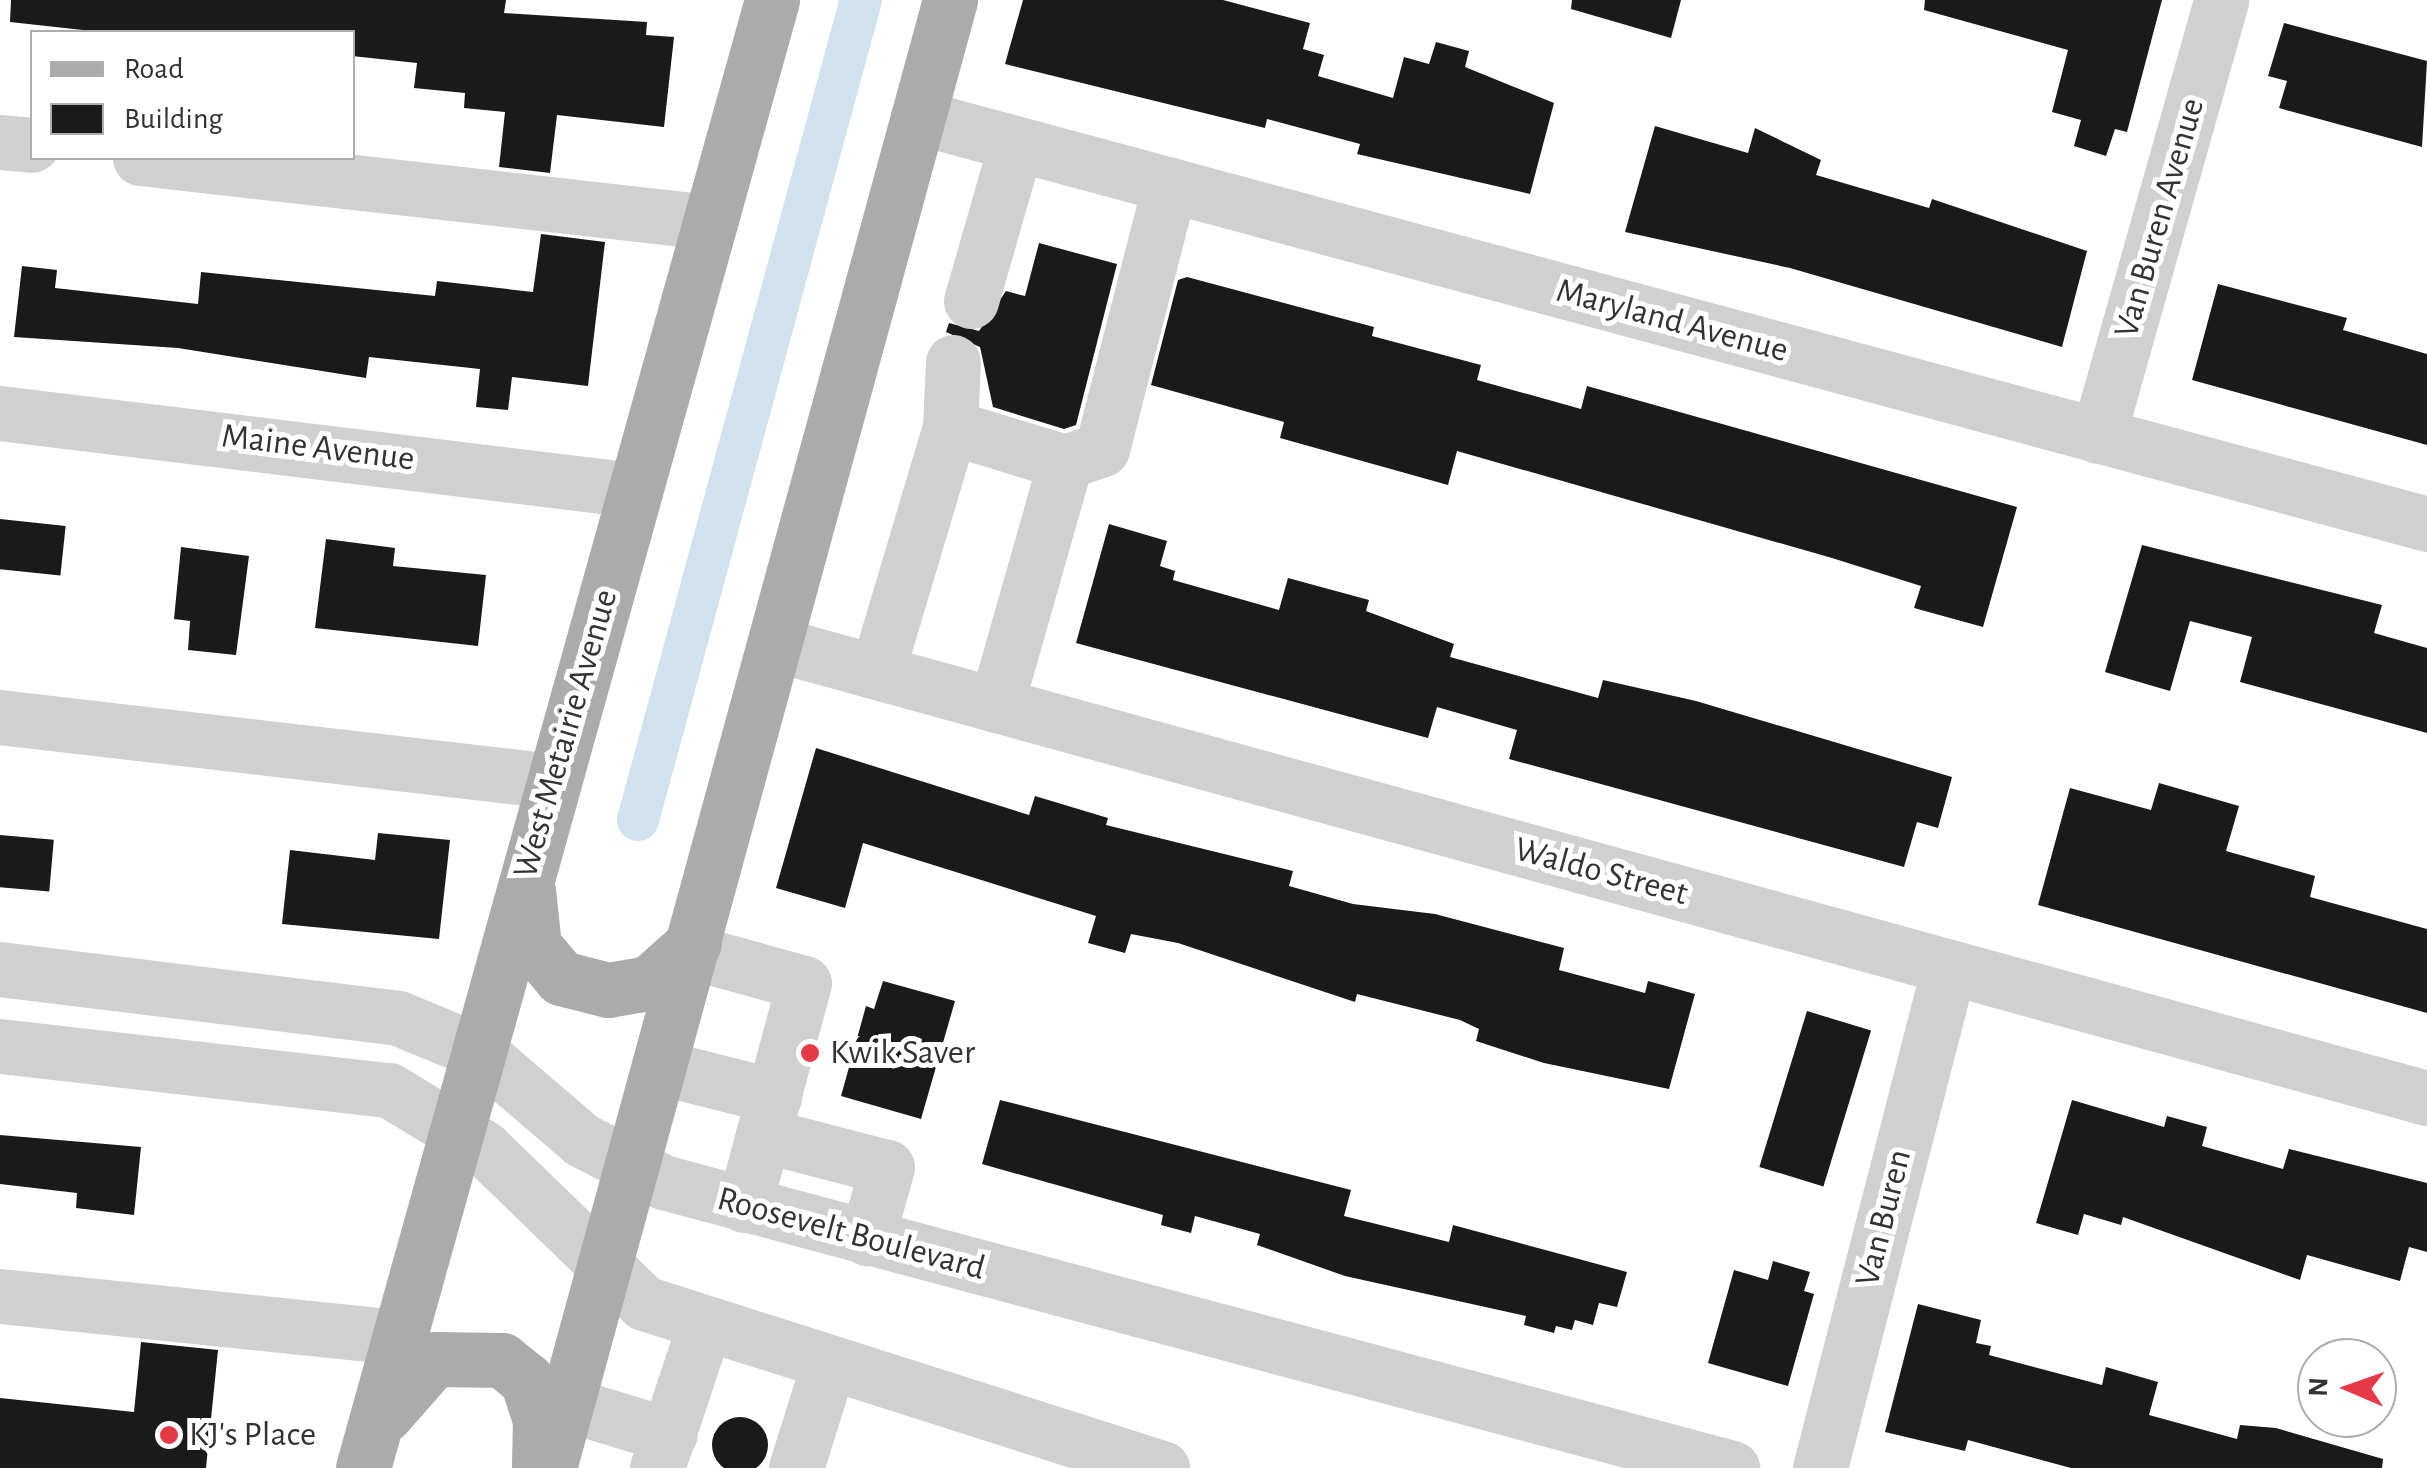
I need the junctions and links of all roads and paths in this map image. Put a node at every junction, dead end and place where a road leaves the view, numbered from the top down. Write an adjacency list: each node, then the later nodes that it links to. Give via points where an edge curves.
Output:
1 (772, 0): 10 (main road, West Metairie Avenue)
2 (950, 0): 4 (main road)
3 (2221, 0): 13 (street, Van Buren Avenue)
4 (918, 118): 6 (street, Maryland Avenue); 17 (main road)
5 (0, 142): 7 (street)
6 (1016, 144): 9 (street, Maryland Avenue); 11 (street, via 978,278 950,273 928,354)
7 (30, 146)
8 (158, 160): 10 (street)
9 (1170, 185): 13 (street, Maryland Avenue); 14 (street, via 1102,449)
10 (710, 222): 15 (main road, West Metairie Avenue)
11 (949, 392): 14 (street); 18 (street)
12 (0, 413): 15 (street, Maine Avenue)
13 (2098, 436): 16 (street, Maryland Avenue)
14 (1065, 462): 19 (street)
15 (634, 490): 21 (main road, West Metairie Avenue)
16 (2427, 524)
17 (775, 644): 18 (street, Waldo Street); 23 (main road)
18 (877, 672): 19 (street, Waldo Street)
19 (996, 705): 24 (street, Waldo Street)
20 (0, 717): 21 (street)
21 (553, 781): 22 (main road, West Metairie Avenue)
22 (526, 877): 23 (main road, via 534,946 560,978 608,990 650,983); 27 (main road, West Metairie Avenue)
23 (693, 948): 28 (main road); 30 (street, via 804,983)
24 (1948, 967): 29 (street, Waldo Street); 48 (street, Van Buren)
25 (0, 969): 27 (street, Roosevelt Boulevard, via 363,1009)
26 (0, 1046): 31 (street, via 358,1084 407,1098)
27 (478, 1051): 31 (main road, West Metairie Avenue); 32 (street, Roosevelt Boulevard)
28 (660, 1067): 30 (street); 32 (main road)
29 (2427, 1098)
30 (768, 1116): 33 (street); 34 (street, via 887,1167)
31 (457, 1128): 35 (street); 38 (main road, West Metairie Avenue)
32 (631, 1171): 33 (street, Roosevelt Boulevard); 35 (main road)
33 (744, 1206): 34 (street, Roosevelt Boulevard)
34 (867, 1238): 47 (street, Roosevelt Boulevard)
35 (604, 1270): 37 (street, via 644,1303); 40 (main road)
36 (0, 1296): 38 (street)
37 (704, 1327): 39 (street); 42 (street)
38 (399, 1337): 41 (main road, West Metairie Avenue)
39 (828, 1366): 45 (street); 46 (street)
40 (567, 1404): 42 (street); 44 (main road)
41 (367, 1451): 43 (main road, via 434,1358 475,1353 527,1380 540,1420)
42 (663, 1451)
43 (539, 1468)
44 (549, 1468)
45 (796, 1468)
46 (1162, 1468)
47 (1732, 1468)
48 (1820, 1468)

